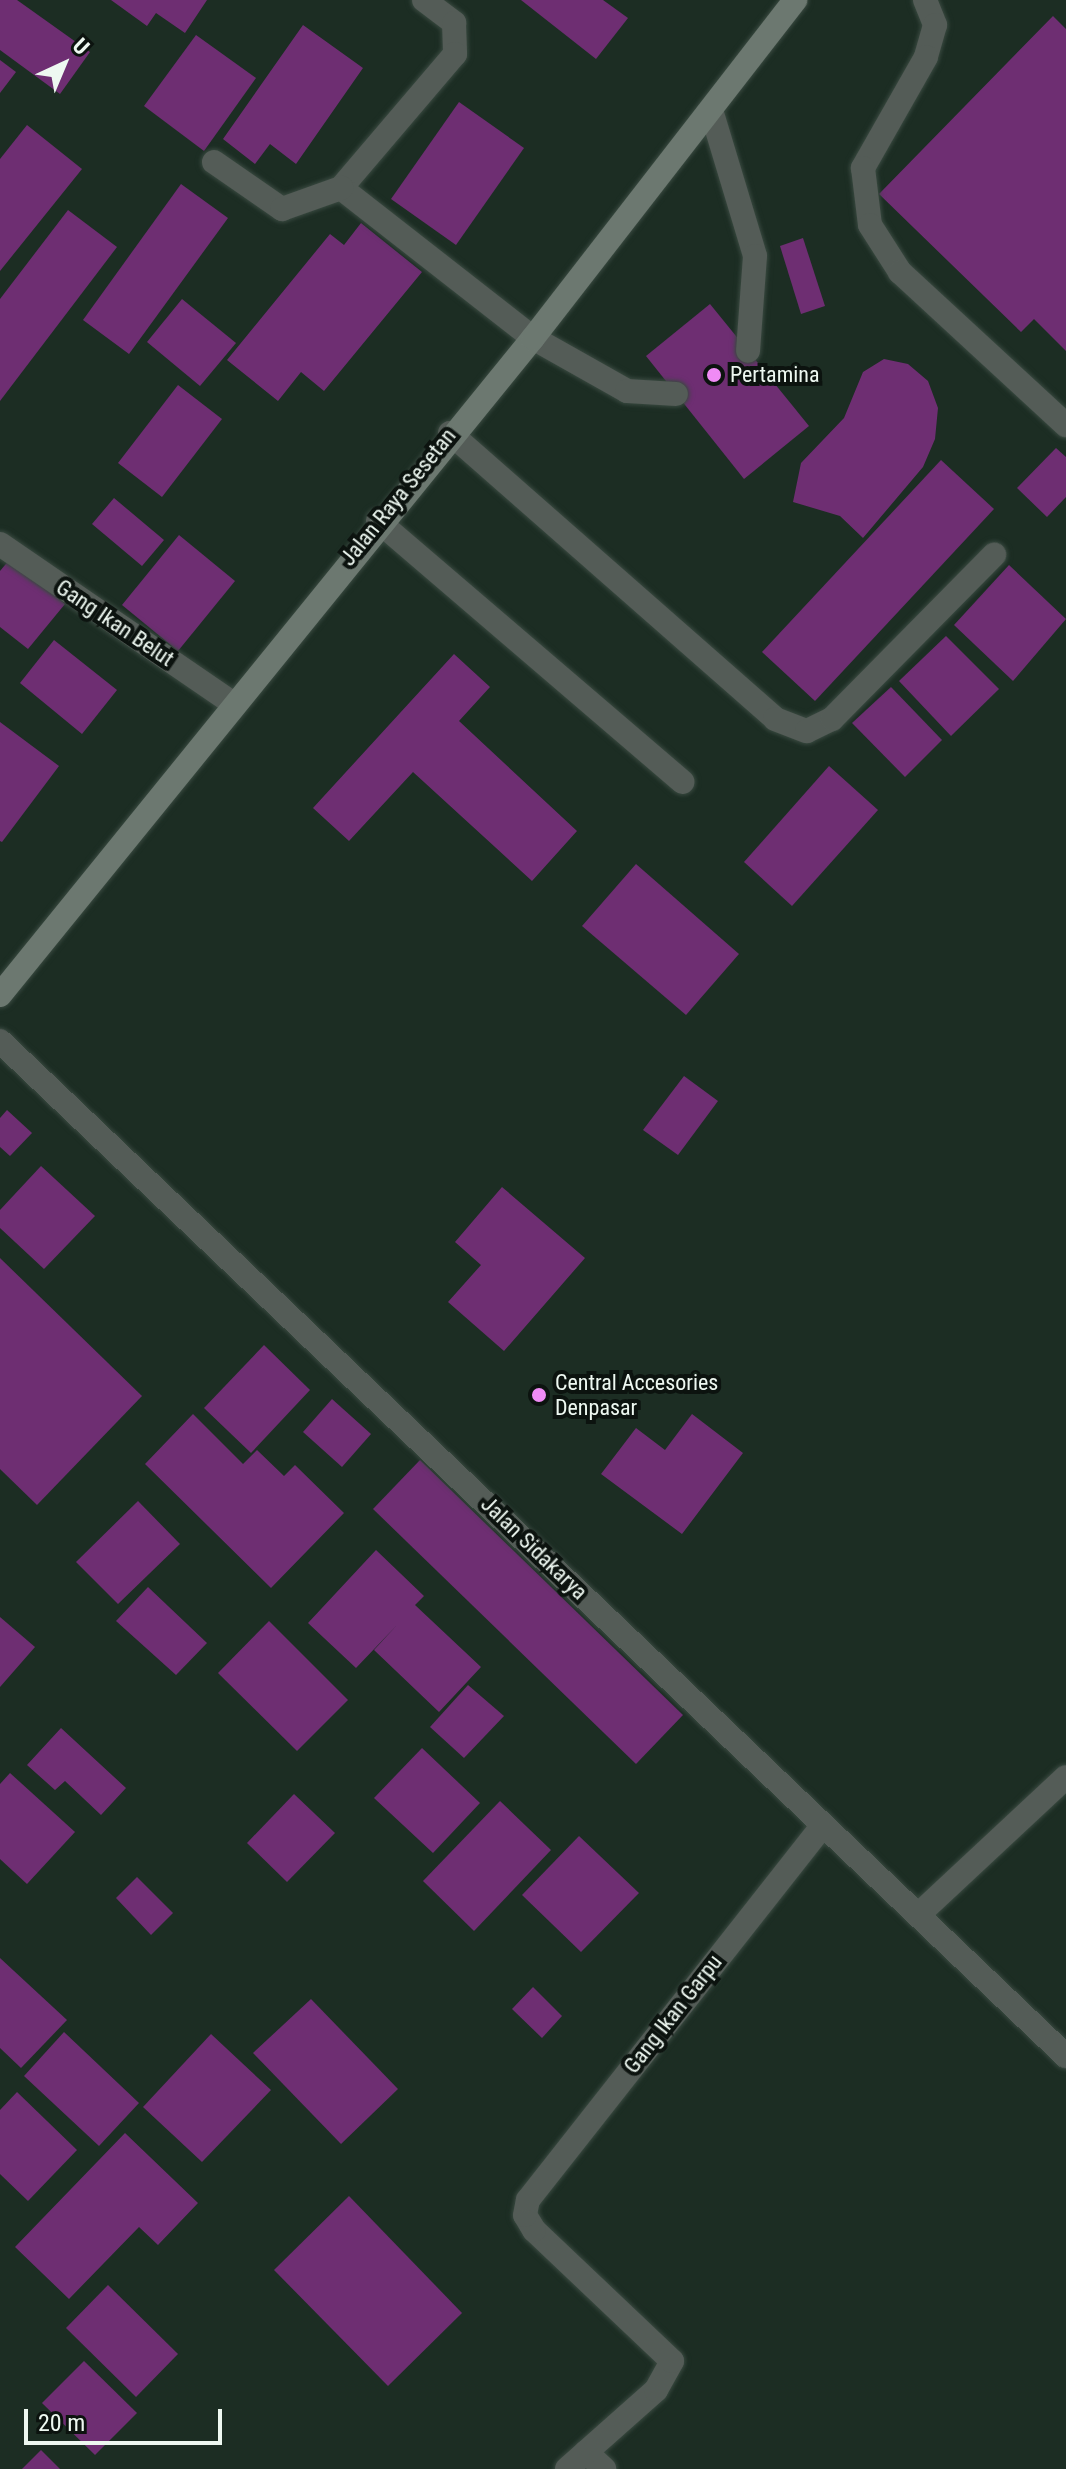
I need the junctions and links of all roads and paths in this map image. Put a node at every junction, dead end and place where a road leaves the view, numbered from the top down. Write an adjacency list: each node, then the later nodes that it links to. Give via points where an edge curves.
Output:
1 (424, 0): 6 (street, via 454,23 455,54)
2 (795, 0): 4 (main road, Jalan Raya Sesetan)
3 (925, 0): 10 (street, via 935,25 926,57 863,168 870,225 900,272)
4 (711, 110): 7 (main road, Jalan Raya Sesetan); 8 (street, via 755,256)
5 (214, 162): 6 (street, via 282,209)
6 (341, 188): 7 (street)
7 (533, 338): 9 (street, via 627,391); 11 (main road, Jalan Raya Sesetan)
8 (748, 351)
9 (676, 394)
10 (1066, 425)
11 (450, 433): 12 (main road, Jalan Raya Sesetan); 14 (street, via 775,719 807,731 832,719)
12 (378, 521): 15 (main road, Jalan Raya Sesetan); 16 (street)
13 (0, 544): 15 (street, Gang Ikan Belut)
14 (994, 555)
15 (231, 702): 17 (main road, Jalan Raya Sesetan)
16 (682, 782)
17 (0, 995)
18 (0, 1041): 20 (street, Jalan Sidakarya)
19 (1066, 1777): 21 (street)
20 (823, 1825): 21 (street, Jalan Sidakarya); 23 (street, Gang Ikan Garpu, via 526,2206 534,2230 672,2361 656,2390)
21 (918, 1915): 22 (street, Jalan Sidakarya)
22 (1066, 2056)
23 (586, 2452): 24 (street); 25 (street)
24 (567, 2469)
25 (604, 2469)

